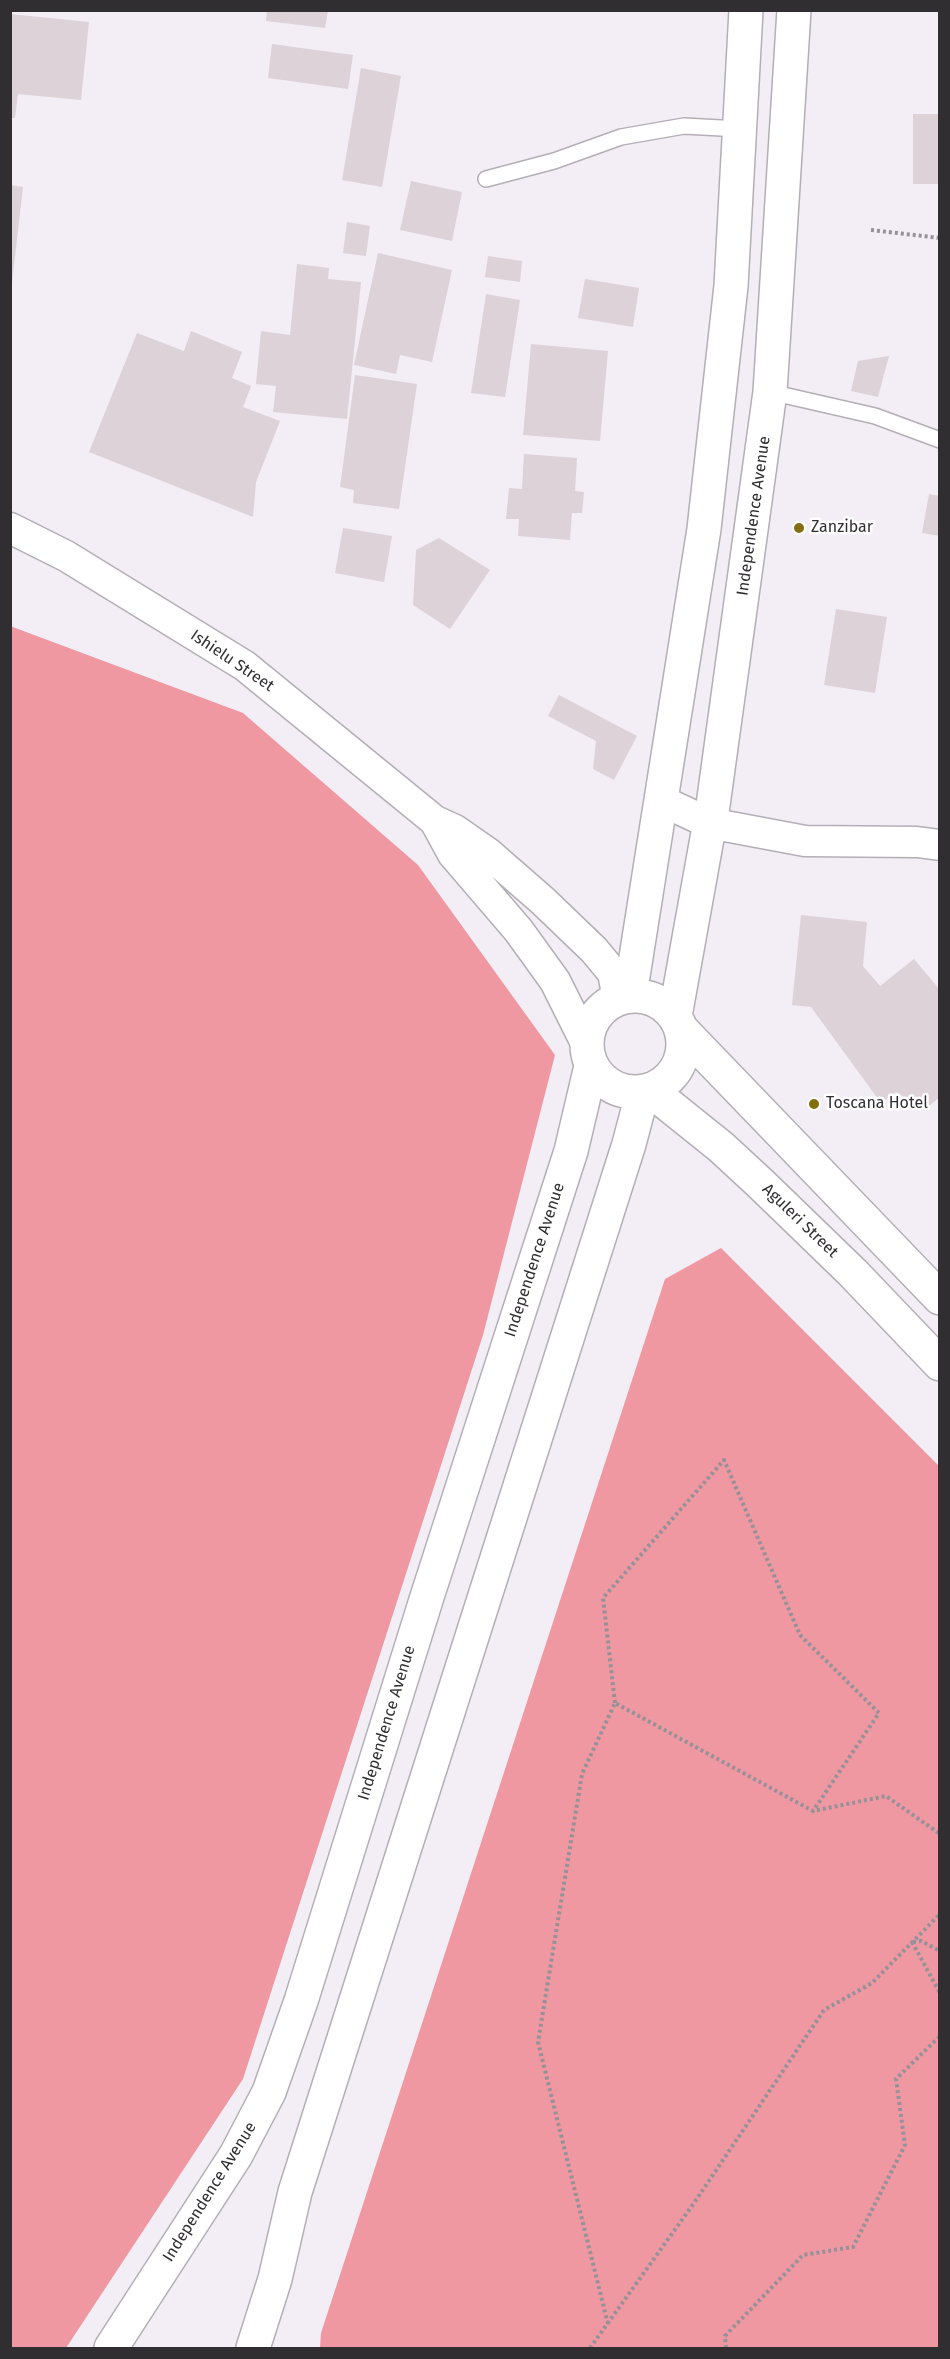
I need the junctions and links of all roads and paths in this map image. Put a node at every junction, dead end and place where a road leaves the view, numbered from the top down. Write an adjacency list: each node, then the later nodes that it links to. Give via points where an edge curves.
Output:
1 (746, 10): 3 (main road)
2 (794, 10): 7 (main road, Independence Avenue)
3 (740, 129): 4 (lane, via 684,126 621,137 554,161); 10 (main road, via 731,286 704,529)
4 (486, 179)
5 (871, 230): 6 (path)
6 (939, 238)
7 (770, 392): 8 (lane, via 875,416); 12 (main road, Independence Avenue)
8 (939, 440)
9 (10, 528): 11 (street, Ishielu Street, via 66,556 245,666)
10 (662, 801): 12 (street); 14 (main road)
11 (435, 821): 14 (street, via 488,853 576,931 613,973); 16 (street, via 453,854 555,981)
12 (709, 823): 13 (street, via 805,841); 15 (main road, Independence Avenue)
13 (939, 845)
14 (624, 996): 15 (main road, via 643,995 655,1000); 16 (main road, Independence Avenue, via 606,1004 595,1015 588,1028)
15 (678, 1023): 17 (main road, Independence Avenue, via 683,1048 678,1066 666,1080); 18 (main road)
16 (589, 1054): 17 (main road, via 604,1082 613,1088); 29 (main road, Independence Avenue, via 571,1151 269,2092 236,2155)
17 (646, 1091): 19 (main road, Aguleri Street, via 721,1147 760,1183 854,1273); 30 (main road, via 296,2192)
18 (939, 1298)
19 (939, 1364)
20 (615, 1703): 21 (path); 21 (path, via 603,1598 724,1460 800,1635 879,1713); 28 (path, via 582,1774 538,2042)
21 (813, 1811): 22 (path, via 886,1796)
22 (939, 1834)
23 (939, 1914): 24 (path)
24 (912, 1942): 25 (path, via 921,1941); 26 (path); 28 (path, via 872,1983 825,2010)
25 (939, 1951)
26 (939, 1993)
27 (939, 2036): 32 (path, via 896,2079 905,2145 853,2247 803,2255 725,2336)
28 (608, 2324): 31 (path)
29 (111, 2349)
30 (253, 2349)
31 (590, 2349)
32 (726, 2349)

